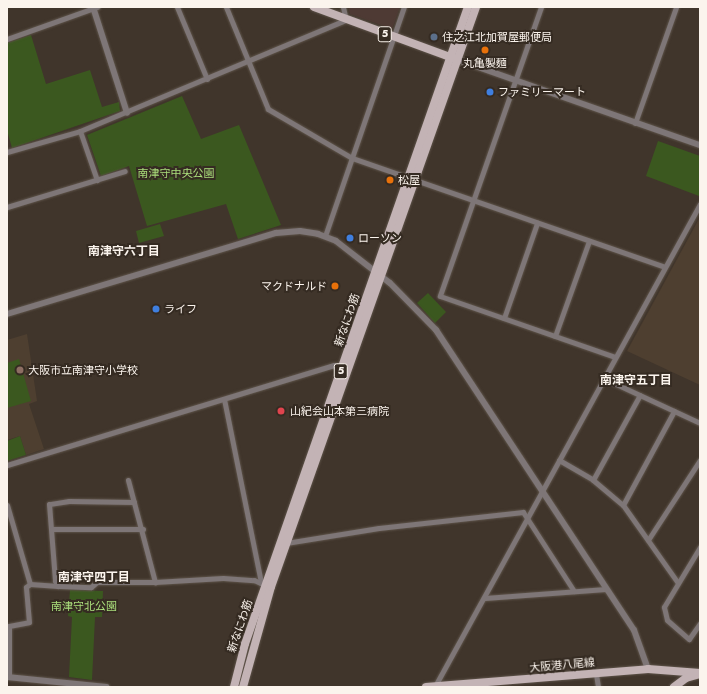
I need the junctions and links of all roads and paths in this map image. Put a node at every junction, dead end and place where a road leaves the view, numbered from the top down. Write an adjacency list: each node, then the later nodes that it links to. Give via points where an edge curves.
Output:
1 (177, 7): 16 (street)
2 (226, 7): 15 (street)
3 (314, 7): 11 (main road, 5)
4 (343, 7): 11 (street)
5 (404, 7): 12 (street)
6 (468, 7): 14 (main road, 新なにわ筋)
7 (476, 7): 14 (main road, 新なにわ筋)
8 (541, 7): 17 (street)
9 (676, 7): 19 (street)
10 (94, 8): 13 (street); 18 (street)
11 (346, 20): 12 (main road, 5); 15 (street)
12 (393, 37): 14 (main road, 5); 23 (street)
13 (7, 39)
14 (454, 58): 17 (street); 25 (main road, 新なにわ筋 / 5)
15 (248, 62): 16 (street); 23 (street, via 268,109)
16 (207, 79): 18 (street)
17 (516, 80): 19 (street); 27 (street)
18 (127, 112): 20 (street)
19 (635, 123): 21 (street)
20 (80, 130): 22 (street); 26 (street)
21 (700, 145)
22 (7, 152)
23 (352, 158): 25 (street); 31 (street)
24 (125, 171): 26 (street)
25 (412, 178): 27 (street); 34 (main road, 新なにわ筋 / 5)
26 (97, 180): 29 (street)
27 (473, 200): 30 (street); 36 (street, via 440,296)
28 (700, 204): 33 (street)
29 (7, 207)
30 (537, 223): 32 (street); 36 (street)
31 (325, 236): 34 (street, via 340,244); 35 (street, via 300,231 276,233)
32 (589, 241): 33 (street); 37 (street)
33 (665, 267): 38 (street)
34 (378, 274): 39 (main road, 新なにわ筋 / 5); 50 (street, via 436,330)
35 (7, 314)
36 (504, 318): 37 (street)
37 (555, 336): 38 (street)
38 (615, 357): 40 (street)
39 (345, 368): 42 (street, via 334,365); 58 (main road, 新なにわ筋 / 5)
40 (603, 378): 41 (street); 45 (street)
41 (640, 395): 43 (street); 49 (street)
42 (224, 399): 47 (street); 63 (street)
43 (674, 411): 44 (street); 53 (street)
44 (700, 423)
45 (559, 460): 49 (street); 50 (street)
46 (700, 460): 57 (street)
47 (7, 465)
48 (128, 480): 51 (street)
49 (593, 480): 53 (street)
50 (543, 489): 54 (street); 65 (street)
51 (134, 502): 55 (street, via 69,501 49,504); 56 (street)
52 (7, 505): 62 (street)
53 (623, 505): 57 (street)
54 (526, 517): 58 (street, via 523,512 379,528); 66 (street); 67 (street)
55 (52, 529): 56 (street); 64 (street, via 55,581)
56 (143, 529): 60 (street)
57 (648, 540): 61 (street)
58 (284, 542): 63 (main road, 新なにわ筋 / 5)
59 (700, 547): 61 (street)
60 (155, 582): 63 (street, via 223,578 254,580); 64 (street, via 97,582 91,588)
61 (678, 583): 68 (street, via 664,607 667,620 688,639)
62 (30, 584): 64 (street); 72 (street, via 26,587 29,622 9,626)
63 (266, 585): 76 (main road, 新なにわ筋 / 5, via 245,644); 77 (main road, 新なにわ筋 / 5)
64 (58, 586)
65 (606, 588): 66 (street); 69 (street, via 634,630)
66 (574, 591): 67 (street)
67 (485, 598): 74 (street)
68 (700, 623)
69 (648, 669): 70 (main road, 大阪港八尾線); 71 (main road, 大阪港八尾線)
70 (596, 674): 74 (main road, 大阪港八尾線); 79 (street)
71 (700, 674): 80 (main road, 大阪港八尾線, via 686,678)
72 (8, 677): 73 (street)
73 (60, 685): 75 (street)
74 (435, 686): 78 (main road, 大阪港八尾線)
75 (107, 687)
76 (234, 687)
77 (243, 687)
78 (426, 687)
79 (598, 687)
80 (675, 687)

